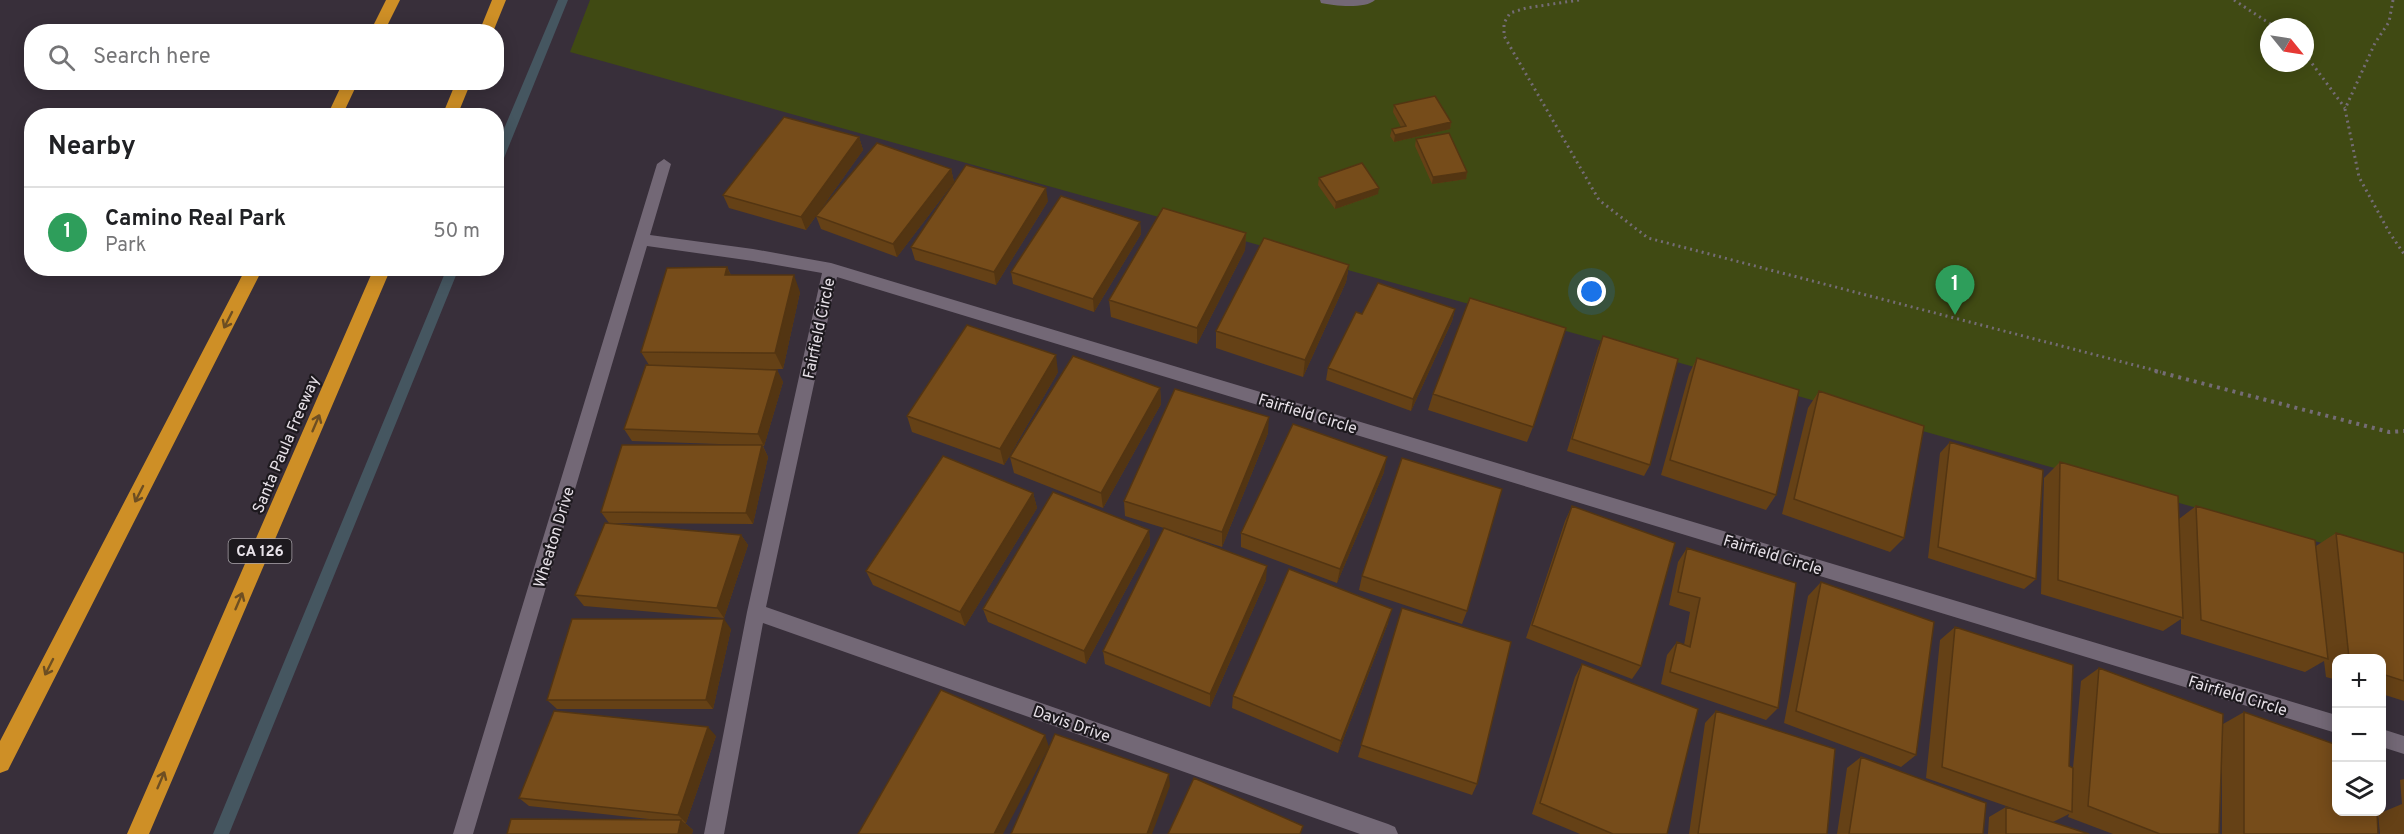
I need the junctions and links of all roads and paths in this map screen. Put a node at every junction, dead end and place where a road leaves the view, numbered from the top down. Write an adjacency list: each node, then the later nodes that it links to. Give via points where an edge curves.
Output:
1 (393, 0): 9 (highway)
2 (499, 0): 10 (highway)
3 (1326, 0): 4 (lane)
4 (1370, 0)
5 (1579, 0): 23 (path, via 1510,12 1504,23 1504,36 1599,200 1648,238 2389,432)
6 (2234, 0): 8 (path)
7 (2393, 0): 16 (path, via 2389,22 2375,43)
8 (2261, 18)
9 (381, 24)
10 (489, 24)
11 (2314, 66): 16 (path)
12 (347, 90): 14 (highway)
13 (460, 90): 15 (highway)
14 (338, 108)
15 (453, 108)
16 (2345, 109): 19 (path, via 2359,177)
17 (664, 164): 18 (lane, Wheaton Drive)
18 (643, 240): 20 (lane); 30 (lane, Wheaton Drive)
19 (2404, 254)
20 (831, 269): 24 (lane, Fairfield Circle); 25 (lane, Fairfield Circle)
21 (251, 276): 28 (highway, one-way to 28)
22 (380, 276): 29 (highway, Santa Paula Freeway / CA 126, one-way to 22)
23 (2404, 431)
24 (756, 612): 31 (lane, Fairfield Circle); 32 (lane, Davis Drive)
25 (2332, 722)
26 (2386, 739): 27 (lane)
27 (2404, 745)
28 (0, 763)
29 (138, 834)
30 (464, 834)
31 (714, 834)
32 (1388, 834)

